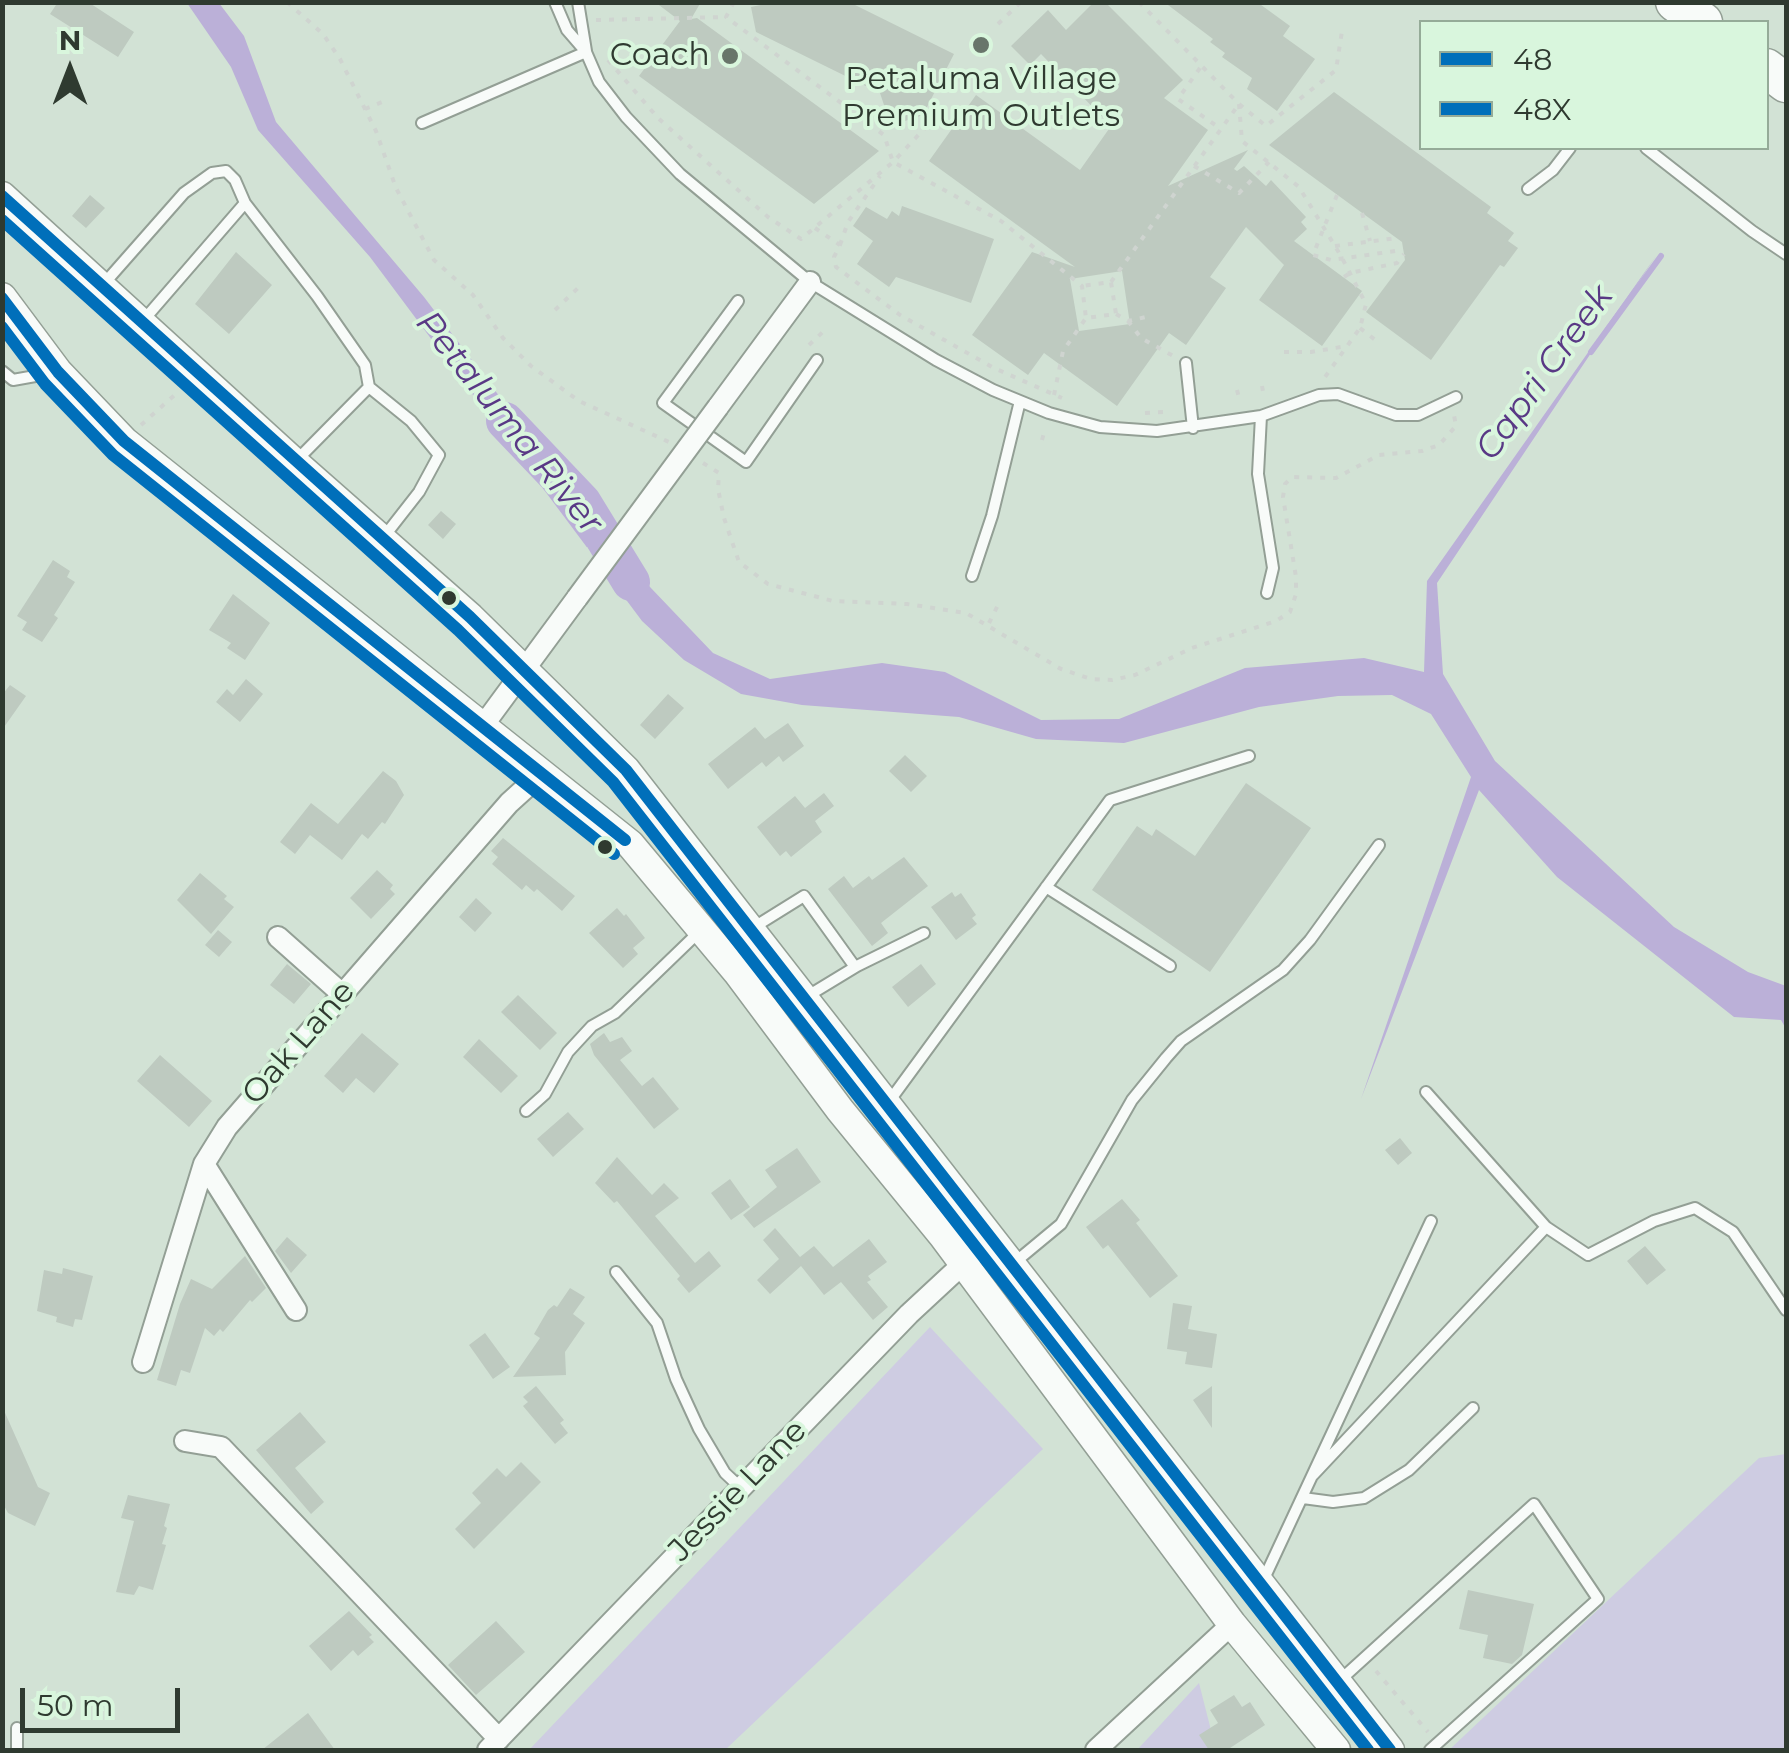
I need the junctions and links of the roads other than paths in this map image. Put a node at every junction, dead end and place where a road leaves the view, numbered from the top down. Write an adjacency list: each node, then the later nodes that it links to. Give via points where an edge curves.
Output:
1 (556, 2): 5 (lane)
2 (578, 2): 5 (lane)
3 (1675, 2): 4 (highway)
4 (1700, 20)
5 (586, 52): 6 (lane); 13 (lane, via 626,118 680,174)
6 (422, 123)
7 (1568, 150): 9 (lane)
8 (1649, 150): 12 (lane)
9 (1528, 189)
10 (2, 196): 14 (main road)
11 (245, 203): 14 (lane, via 226,171 212,173 184,193); 17 (lane); 22 (lane, via 365,365)
12 (1786, 254)
13 (810, 282): 24 (lane, via 936,360); 31 (street, bridge)
14 (101, 287): 17 (main road)
15 (2, 298): 21 (main road)
16 (738, 300): 18 (lane, via 663,404 746,462)
17 (141, 324): 27 (main road)
18 (817, 360)
19 (1186, 363): 26 (lane)
20 (2, 371): 21 (lane, via 13,380)
21 (58, 372): 32 (main road, via 124,441)
22 (369, 387): 27 (lane); 28 (lane, via 439,455)
23 (1456, 397): 25 (lane, via 1418,415 1396,415 1319,394)
24 (1020, 400): 26 (lane, via 1100,428); 29 (lane)
25 (1262, 416): 26 (lane); 30 (lane, via 1258,474 1273,568)
26 (1193, 428)
27 (294, 462): 28 (main road)
28 (381, 540): 31 (main road)
29 (972, 576)
30 (1267, 593)
31 (525, 668): 32 (street); 38 (main road, via 626,770)
32 (482, 727): 34 (main road)
33 (1249, 756): 36 (lane, via 1110,800)
34 (540, 774): 37 (main road, via 630,844); 43 (street, Oak Lane)
35 (1379, 845): 53 (lane, via 1283,970 1166,1058 1132,1100 1061,1224)
36 (1046, 887): 42 (lane); 46 (lane)
37 (702, 930): 47 (lane, via 615,1013 592,1026); 52 (main road)
38 (751, 930): 41 (lane, via 804,896); 44 (main road)
39 (924, 933): 41 (lane)
40 (278, 936): 43 (street)
41 (855, 966): 44 (lane)
42 (1170, 966)
43 (342, 993): 48 (street, Oak Lane, via 227,1127)
44 (805, 998): 46 (main road)
45 (1426, 1092): 50 (lane)
46 (888, 1103): 51 (main road)
47 (526, 1111)
48 (204, 1164): 55 (street); 57 (street, Oak Lane)
49 (1432, 1221): 60 (lane)
50 (1546, 1227): 56 (lane, via 1588,1255 1695,1208 1733,1232); 60 (lane)
51 (992, 1237): 52 (street, Jessie Lane); 53 (main road)
52 (964, 1262): 61 (street, Jessie Lane); 64 (main road)
53 (1013, 1263): 63 (main road)
54 (616, 1272): 61 (lane, via 656,1322 699,1429)
55 (296, 1310)
56 (1786, 1310)
57 (143, 1362)
58 (1472, 1408): 62 (lane, via 1409,1470 1364,1498)
59 (185, 1441): 67 (street, via 221,1446)
60 (1314, 1475): 62 (lane)
61 (741, 1488): 67 (street, Jessie Lane)
62 (1303, 1498): 63 (lane)
63 (1261, 1584): 65 (main road)
64 (1232, 1624): 70 (street); 71 (main road)
65 (1337, 1682): 68 (lane, via 1534,1504 1598,1598); 72 (main road)
66 (18, 1728): 69 (lane)
67 (493, 1745)
68 (1432, 1749)
69 (17, 1750)
70 (1096, 1750)
71 (1336, 1750)
72 (1390, 1750)

